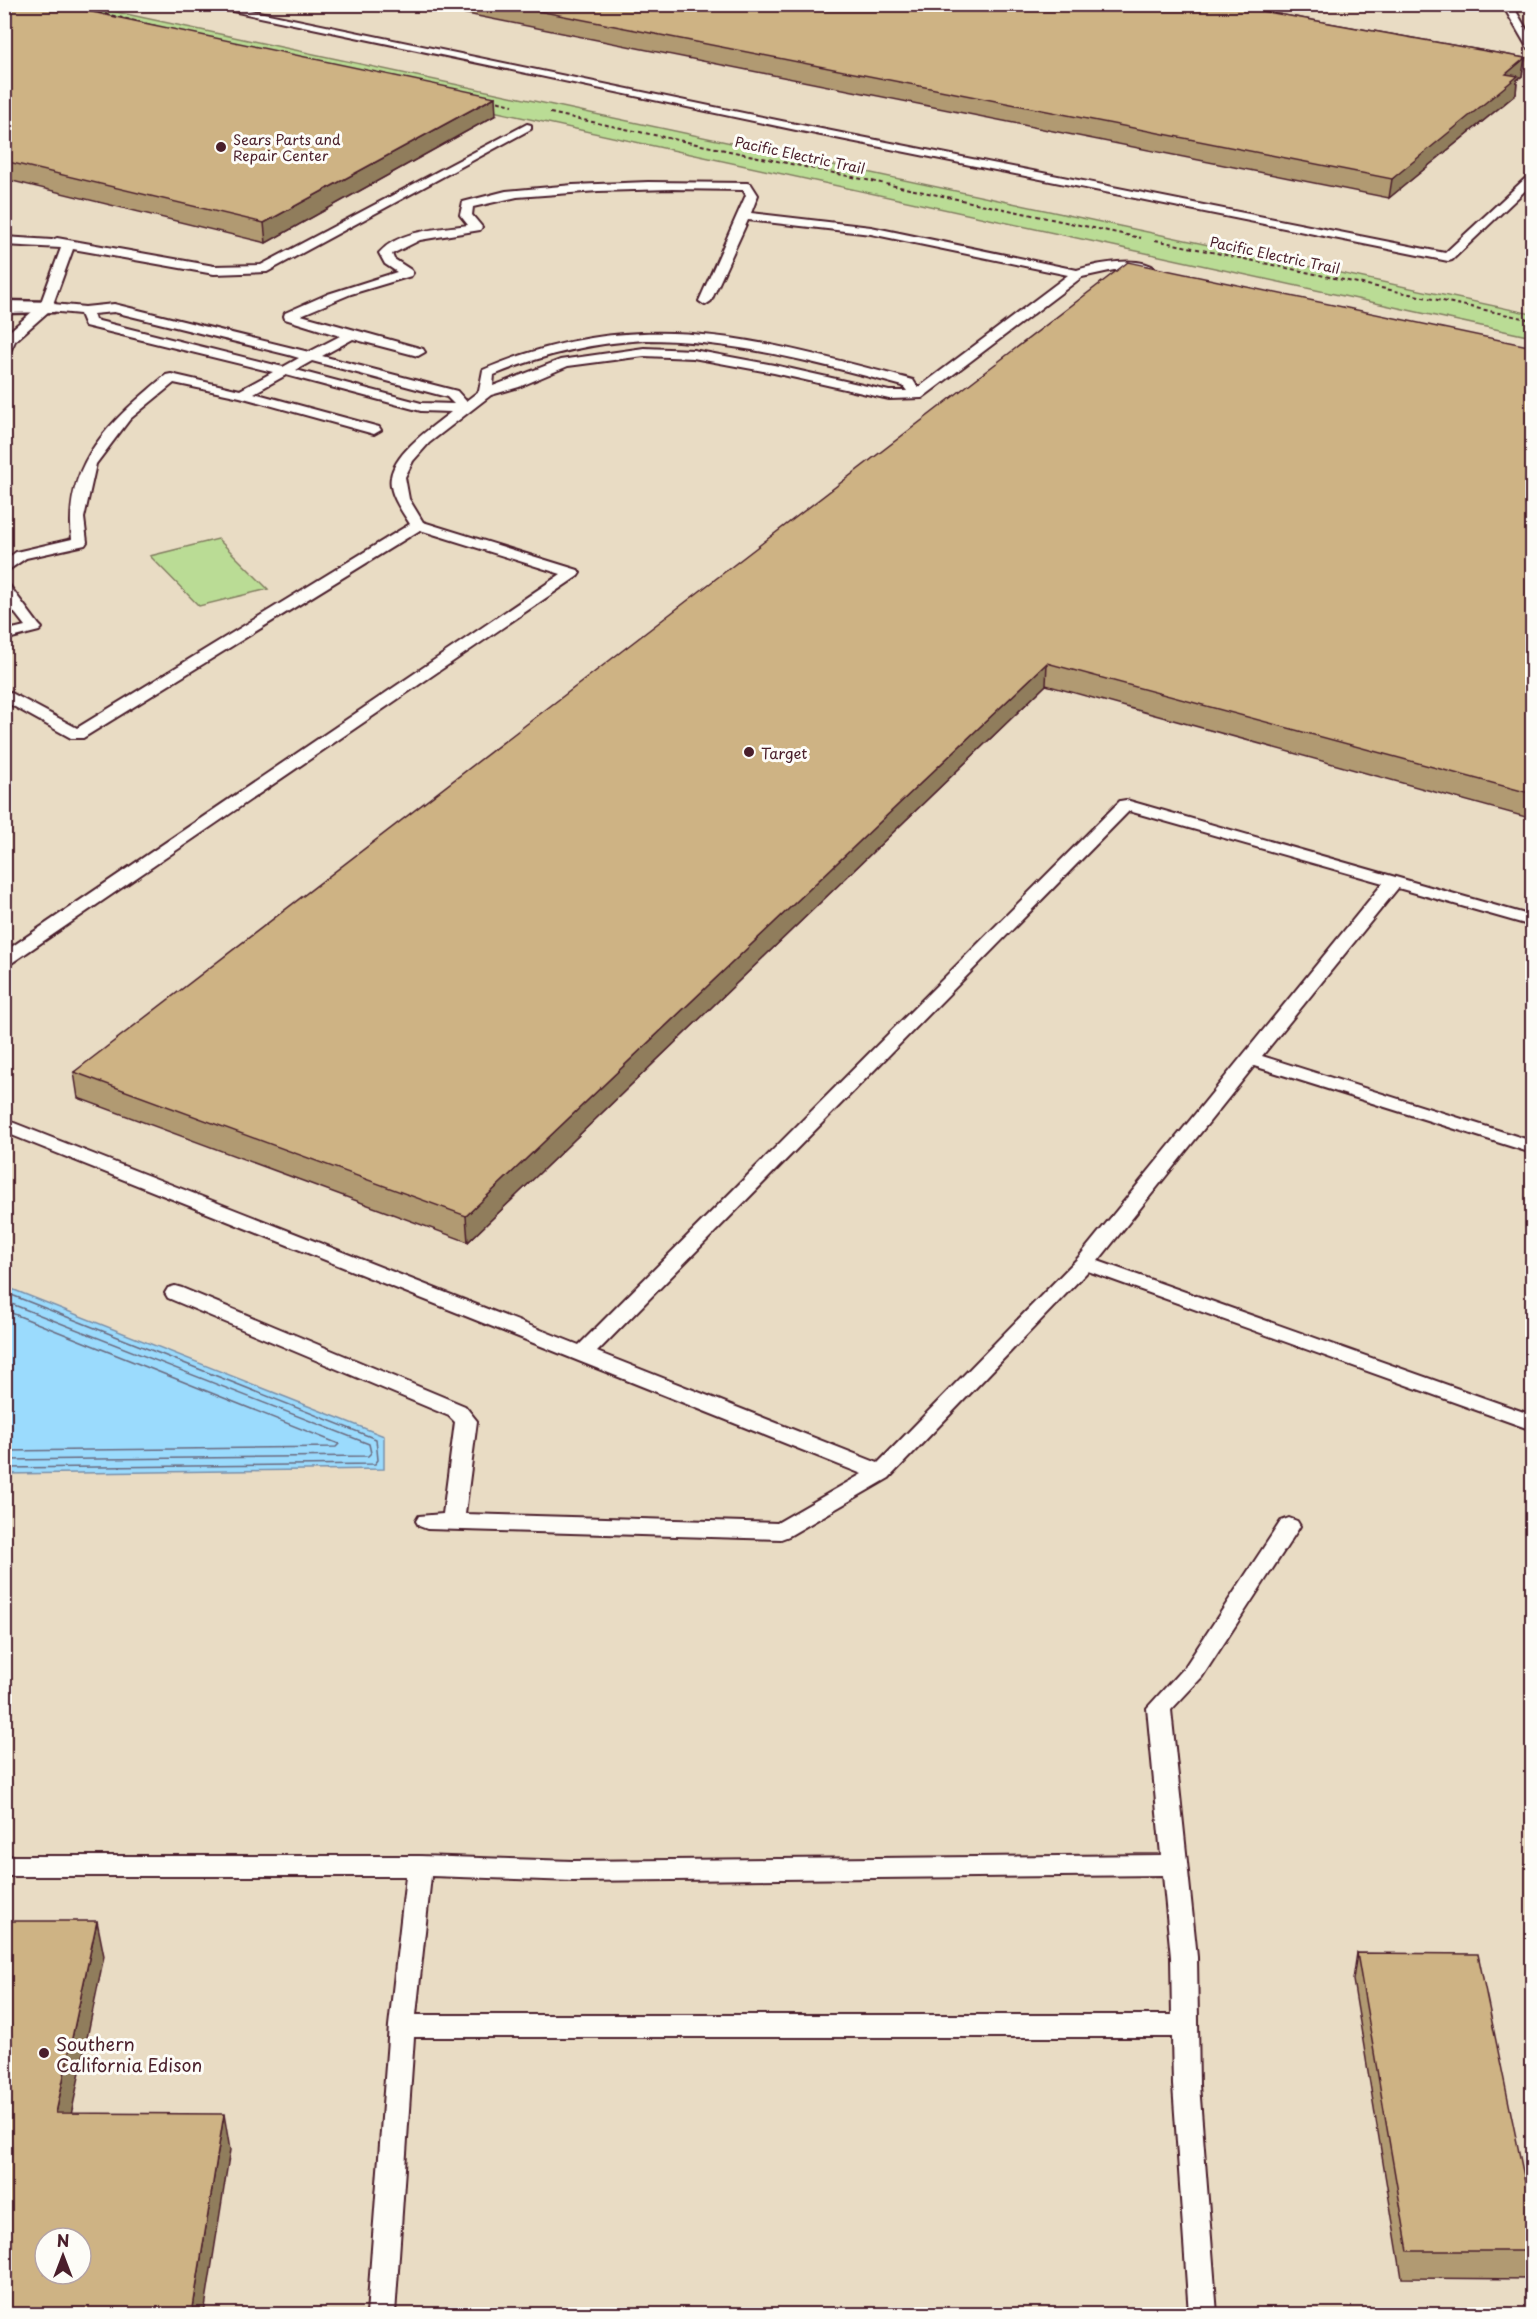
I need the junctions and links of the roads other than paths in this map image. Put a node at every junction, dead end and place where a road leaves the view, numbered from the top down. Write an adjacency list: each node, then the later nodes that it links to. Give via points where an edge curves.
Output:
1 (204, 4): 5 (lane, via 1448,257)
2 (1507, 4): 3 (lane)
3 (1533, 47)
4 (527, 127): 9 (lane, via 263,269 214,270)
5 (1533, 178)
6 (744, 216): 11 (lane, via 909,235); 12 (lane); 16 (lane, via 752,195 747,188 572,189 482,198 467,205 466,215 476,227 413,239 394,245 385,253 389,261 407,273 350,289 290,316)
7 (4, 229): 9 (lane)
8 (4, 241): 9 (lane)
9 (68, 245): 14 (lane)
10 (1163, 272): 11 (lane, via 1120,264)
11 (1078, 274): 23 (lane)
12 (705, 301)
13 (4, 308): 14 (street)
14 (46, 308): 15 (lane); 17 (lane, via 9,339)
15 (85, 311): 19 (lane, via 114,308); 20 (lane, via 90,323)
16 (351, 335): 18 (lane); 19 (lane)
17 (4, 351)
18 (418, 352)
19 (310, 357): 20 (lane); 24 (lane, via 452,394)
20 (286, 372): 22 (lane); 24 (lane, via 421,407)
21 (486, 392): 23 (lane, via 565,363 644,352 693,354 889,395); 23 (lane, via 488,374 548,350 591,341 689,336 742,343 893,379 908,383); 24 (lane)
22 (243, 394): 25 (lane); 27 (lane, via 171,378 125,416 89,464 77,518 80,542 21,555)
23 (917, 395)
24 (465, 409): 26 (lane, via 424,440 398,477 402,499)
25 (374, 430)
26 (418, 525): 30 (lane, via 77,735); 33 (lane, via 573,573)
27 (4, 569)
28 (4, 588): 29 (lane, via 34,628)
29 (4, 636)
30 (4, 694)
31 (1394, 881): 32 (lane); 34 (lane); 39 (lane, via 1126,806)
32 (1533, 921)
33 (4, 960)
34 (1251, 1059): 36 (lane); 37 (lane)
35 (4, 1125): 39 (lane)
36 (1533, 1147)
37 (1085, 1263): 40 (lane); 41 (lane)
38 (175, 1293): 43 (lane, via 457,1411 466,1421 466,1430)
39 (582, 1355): 41 (lane)
40 (1533, 1423)
41 (881, 1473): 43 (lane, via 781,1531)
42 (426, 1521): 43 (lane)
43 (453, 1522)
44 (1289, 1526): 45 (lane, via 1194,1671 1159,1708)
45 (1175, 1865): 47 (lane, via 573,1871); 49 (lane, via 1184,1957)
46 (4, 1866): 47 (lane)
47 (420, 1866): 48 (lane)
48 (402, 2026): 49 (lane); 50 (lane)
49 (1185, 2026): 51 (lane)
50 (381, 2314)
51 (1203, 2314)

